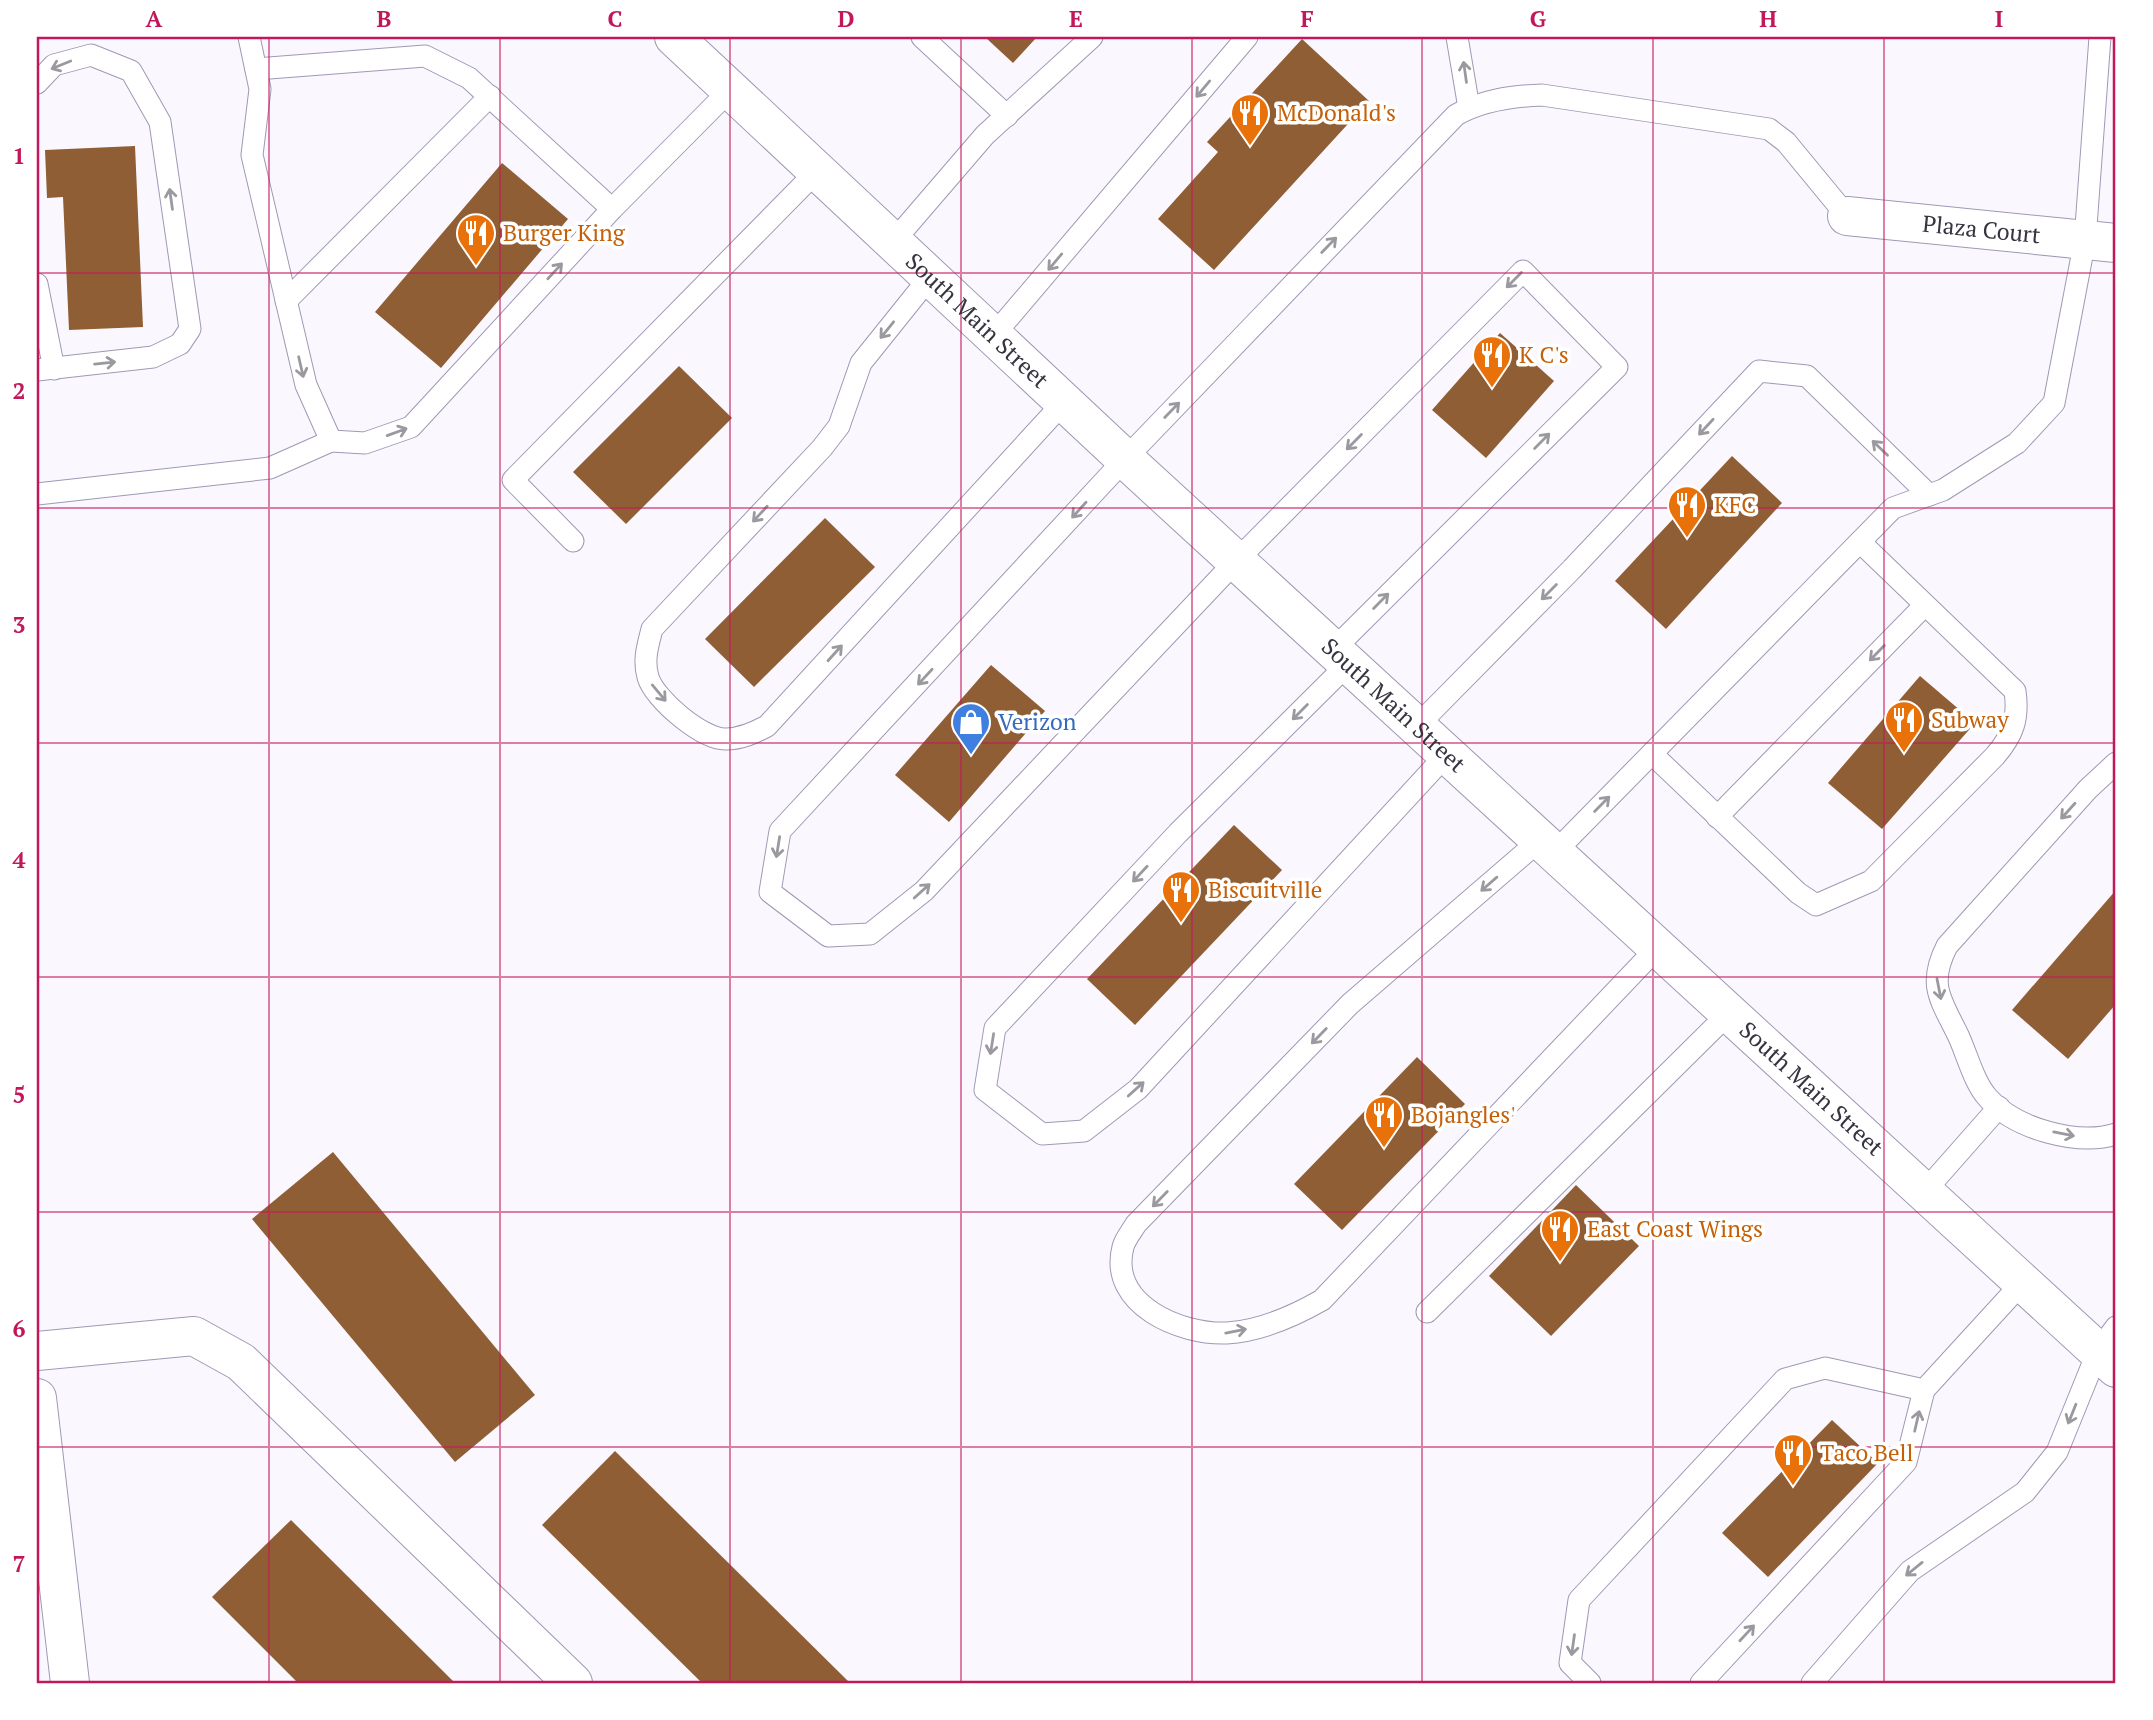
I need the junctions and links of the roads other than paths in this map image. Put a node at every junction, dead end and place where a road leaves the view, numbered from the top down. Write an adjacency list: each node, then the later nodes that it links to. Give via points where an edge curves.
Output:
1 (249, 37): 9 (lane)
2 (674, 37): 11 (main road, South Main Street)
3 (922, 37): 14 (lane)
4 (1092, 37): 14 (lane)
5 (1247, 37): 23 (lane, one-way to 23)
6 (1457, 37): 13 (lane, one-way to 6)
7 (2100, 37): 19 (lane)
8 (91, 46): 10 (lane, one-way to 10, via 54,65); 24 (lane, one-way to 8, via 153,357 180,344 190,329 160,122 131,71)
9 (256, 69): 12 (lane, via 425,56 469,78); 22 (lane, via 260,89 252,155)
10 (37, 83)
11 (731, 89): 15 (main road, South Main Street); 16 (lane)
12 (491, 96): 16 (lane); 22 (lane)
13 (1469, 108): 17 (lane, via 1510,96 1542,94 1769,129 1786,142); 27 (lane, one-way to 13, via 1433,136)
14 (1007, 116): 18 (lane, via 985,135)
15 (817, 171): 18 (main road, South Main Street); 30 (lane, via 513,481)
16 (612, 209): 26 (lane, one-way to 16, via 365,443 411,427)
17 (1847, 216): 19 (main road, Plaza Court)
18 (893, 242): 20 (main road, South Main Street)
19 (2101, 242): 29 (lane, via 2054,403 2017,443)
20 (930, 277): 23 (main road, South Main Street); 25 (lane, one-way to 25, via 861,363 839,426 822,448 652,629 645,657 648,680 670,706 702,734 724,740 745,737 768,726)
21 (37, 284): 24 (lane)
22 (286, 301): 26 (lane, one-way to 26, via 306,385)
23 (993, 335): 25 (main road, South Main Street)
24 (45, 370)
25 (1064, 402): 27 (main road, South Main Street)
26 (331, 441): 28 (lane, via 270,468)
27 (1125, 459): 32 (main road, South Main Street); 32 (lane, one-way to 32, via 780,831 770,892 828,936 870,934 924,891)
28 (37, 494)
29 (1929, 495): 31 (lane, via 1893,508); 35 (lane, one-way to 35, via 1807,376 1759,371)
30 (573, 541)
31 (1860, 542): 33 (lane); 37 (lane)
32 (1236, 561): 34 (main road, South Main Street); 34 (lane, one-way to 32, via 1617,367 1523,271)
33 (1925, 605): 39 (lane, one-way to 39); 39 (lane, via 2015,691 2018,711 2012,736 1996,756 1871,881 1816,905)
34 (1340, 657): 35 (main road, South Main Street); 36 (lane, one-way to 36, via 995,1028 985,1090 1042,1134 1084,1131 1138,1089)
35 (1416, 726): 36 (main road, South Main Street)
36 (1447, 754): 40 (main road, South Main Street)
37 (1652, 754): 39 (lane); 40 (lane, one-way to 37)
38 (2116, 763): 43 (lane, one-way to 43, via 1947,946 1936,967 1937,993 1987,1097)
39 (1717, 817)
40 (1547, 846): 41 (main road, South Main Street); 41 (lane, one-way to 41, via 1350,1004 1136,1224 1123,1247 1122,1273 1145,1308 1178,1327 1229,1333 1292,1318 1322,1300)
41 (1657, 948): 42 (main road, South Main Street)
42 (1729, 1013): 45 (main road, South Main Street); 47 (lane)
43 (1999, 1107): 44 (lane, one-way to 44, via 2012,1118 2057,1133 2098,1140); 45 (lane)
44 (2116, 1134)
45 (1924, 1192): 46 (main road, South Main Street)
46 (2022, 1283): 48 (main road, South Main Street); 50 (lane)
47 (1427, 1312)
48 (2110, 1349): 56 (lane, one-way to 56, via 2057,1452 2025,1492 1910,1571)
49 (37, 1351): 53 (main road, via 194,1336 241,1362)
50 (1924, 1390): 54 (lane, one-way to 54, via 1825,1367 1785,1379 1579,1600 1570,1662); 55 (lane, one-way to 50, via 1906,1462)
51 (37, 1398): 52 (main road)
52 (70, 1683)
53 (573, 1683)
54 (1590, 1683)
55 (1701, 1683)
56 (1812, 1683)

